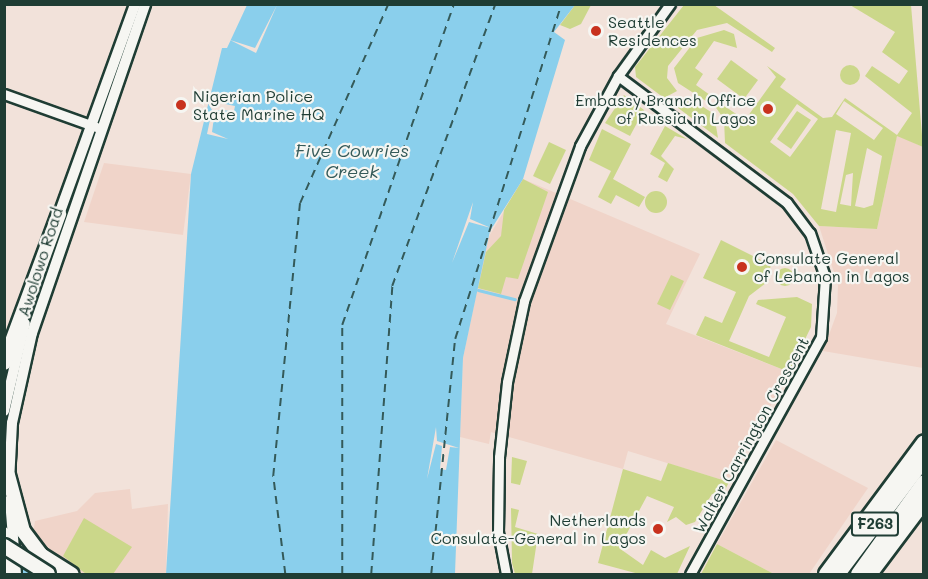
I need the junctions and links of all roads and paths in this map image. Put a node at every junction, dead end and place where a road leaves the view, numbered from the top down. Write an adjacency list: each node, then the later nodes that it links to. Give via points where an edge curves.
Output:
1 (135, 4): 6 (main road, Awolowo Road)
2 (145, 4): 6 (main road, Awolowo Road)
3 (670, 4): 4 (street)
4 (618, 76): 21 (street, via 558,196 513,349 499,457 498,532); 22 (street, Walter Carrington Crescent, via 788,203 810,233 825,277 821,337)
5 (4, 94): 6 (street)
6 (98, 128): 7 (main road, Awolowo Road); 12 (main road, Awolowo Road, via 32,333 12,423)
7 (59, 214): 8 (highway); 9 (main road, Awolowo Road, via 14,359)
8 (4, 363)
9 (4, 411)
10 (924, 442): 23 (highway)
11 (924, 460): 24 (highway, F263)
12 (8, 475): 16 (main road, Awolowo Road); 17 (highway, via 22,531 41,555)
13 (921, 485): 25 (highway, F263)
14 (924, 502): 26 (highway)
15 (5, 533): 18 (main road)
16 (10, 544): 19 (main road, Awolowo Road); 20 (highway, bridge)
17 (66, 571)
18 (6, 574)
19 (16, 574)
20 (48, 574)
21 (506, 574)
22 (690, 574)
23 (826, 574)
24 (838, 574)
25 (858, 574)
26 (870, 574)

